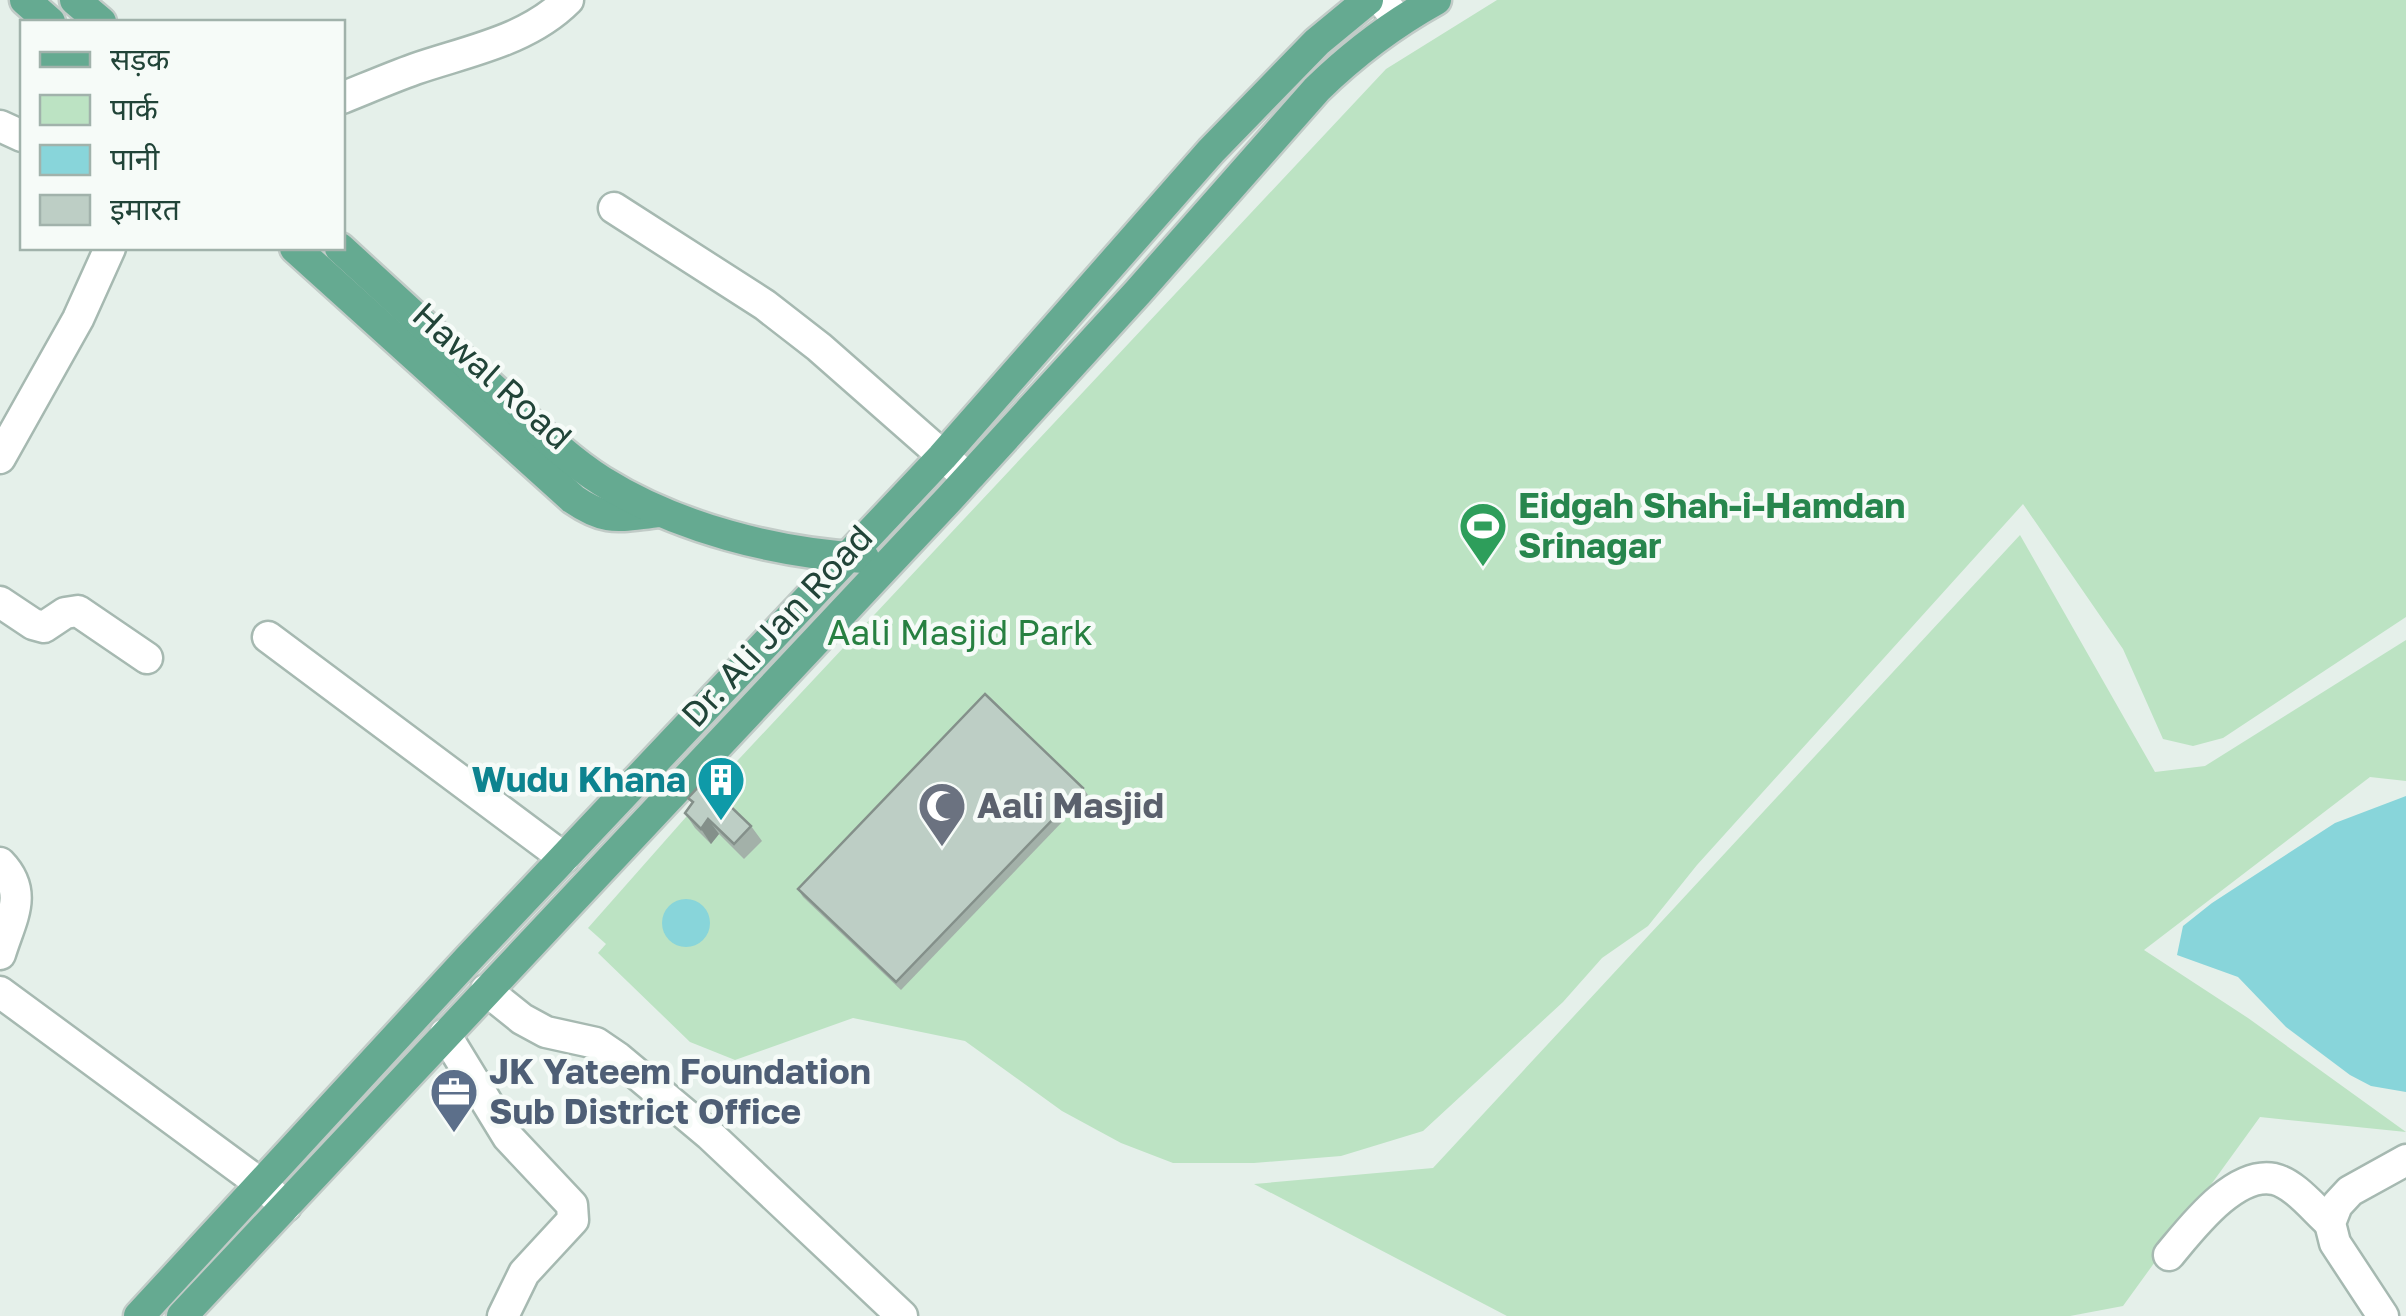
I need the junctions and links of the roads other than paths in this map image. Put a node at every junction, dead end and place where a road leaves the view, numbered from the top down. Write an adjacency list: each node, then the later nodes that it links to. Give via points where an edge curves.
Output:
1 (26, 0): 7 (main road)
2 (75, 0): 8 (main road)
3 (568, 0): 9 (street, via 502,42)
4 (1368, 0): 14 (main road, Dr. Ali Jan Road, via 1317,42 1211,151)
5 (1436, 0): 6 (main road, Dr. Ali Jan Road)
6 (1390, 10): 16 (main road, Dr. Ali Jan Road)
7 (48, 20)
8 (99, 20)
9 (345, 97)
10 (614, 208): 14 (street, via 765,306)
11 (109, 250): 15 (street)
12 (297, 250): 17 (main road, Hawal Road, via 573,499 610,518)
13 (342, 250): 17 (main road, Hawal Road, via 550,440 598,479)
14 (942, 457): 16 (street); 18 (main road, Dr. Ali Jan Road)
15 (0, 458)
16 (968, 478): 19 (main road, Dr. Ali Jan Road)
17 (660, 512): 18 (main road, Hawal Road, via 780,546)
18 (848, 557): 19 (main road, Hawal Road); 23 (main road, Dr. Ali Jan Road)
19 (892, 559): 24 (main road, Dr. Ali Jan Road)
20 (0, 602): 22 (street, via 44,627 78,610)
21 (268, 637): 25 (street)
22 (147, 658)
23 (688, 728): 24 (main road); 25 (main road, Dr. Ali Jan Road)
24 (713, 748): 28 (main road, Dr. Ali Jan Road)
25 (564, 858): 32 (main road, Dr. Ali Jan Road)
26 (0, 863): 27 (street, via 16,882 17,902)
27 (0, 954)
28 (486, 990): 30 (main road, Dr. Ali Jan Road); 39 (street, via 546,1032 596,1043 618,1058 724,1147)
29 (0, 992): 32 (street)
30 (445, 1034): 33 (main road, Dr. Ali Jan Road); 38 (street, via 508,1137 572,1205 574,1220 524,1273)
31 (2406, 1160): 34 (street, via 2350,1191)
32 (262, 1184): 33 (street); 36 (main road, Dr. Ali Jan Road)
33 (286, 1206): 37 (main road, Dr. Ali Jan Road)
34 (2330, 1223): 35 (street, via 2289,1186 2252,1181 2204,1214); 40 (street, via 2335,1243)
35 (2169, 1255)
36 (138, 1316)
37 (182, 1316)
38 (503, 1316)
39 (902, 1316)
40 (2384, 1316)

